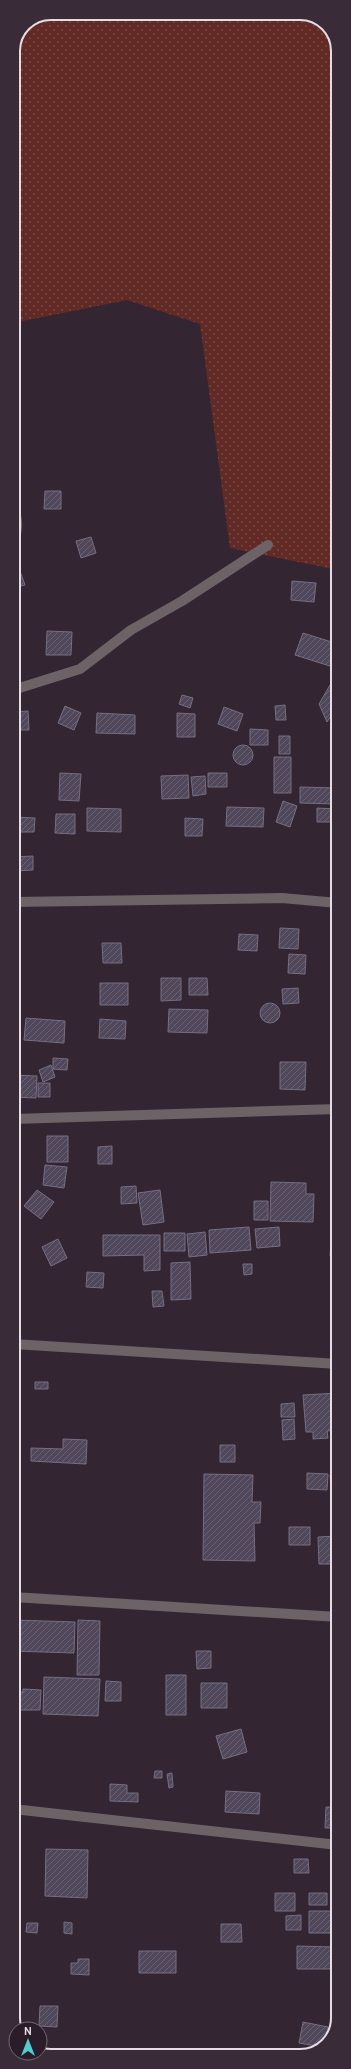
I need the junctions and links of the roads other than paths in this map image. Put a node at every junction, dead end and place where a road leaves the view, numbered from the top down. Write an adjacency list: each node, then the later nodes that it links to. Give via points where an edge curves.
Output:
1 (268, 545): 2 (street, via 182,601 131,630 80,669)
2 (20, 688)
3 (20, 902): 4 (street, via 282,898)
4 (331, 902)
5 (331, 1109): 6 (street)
6 (20, 1119)
7 (20, 1344): 8 (street)
8 (331, 1364)
9 (20, 1597): 10 (street)
10 (331, 1616)
11 (20, 1811): 12 (street)
12 (331, 1844)

